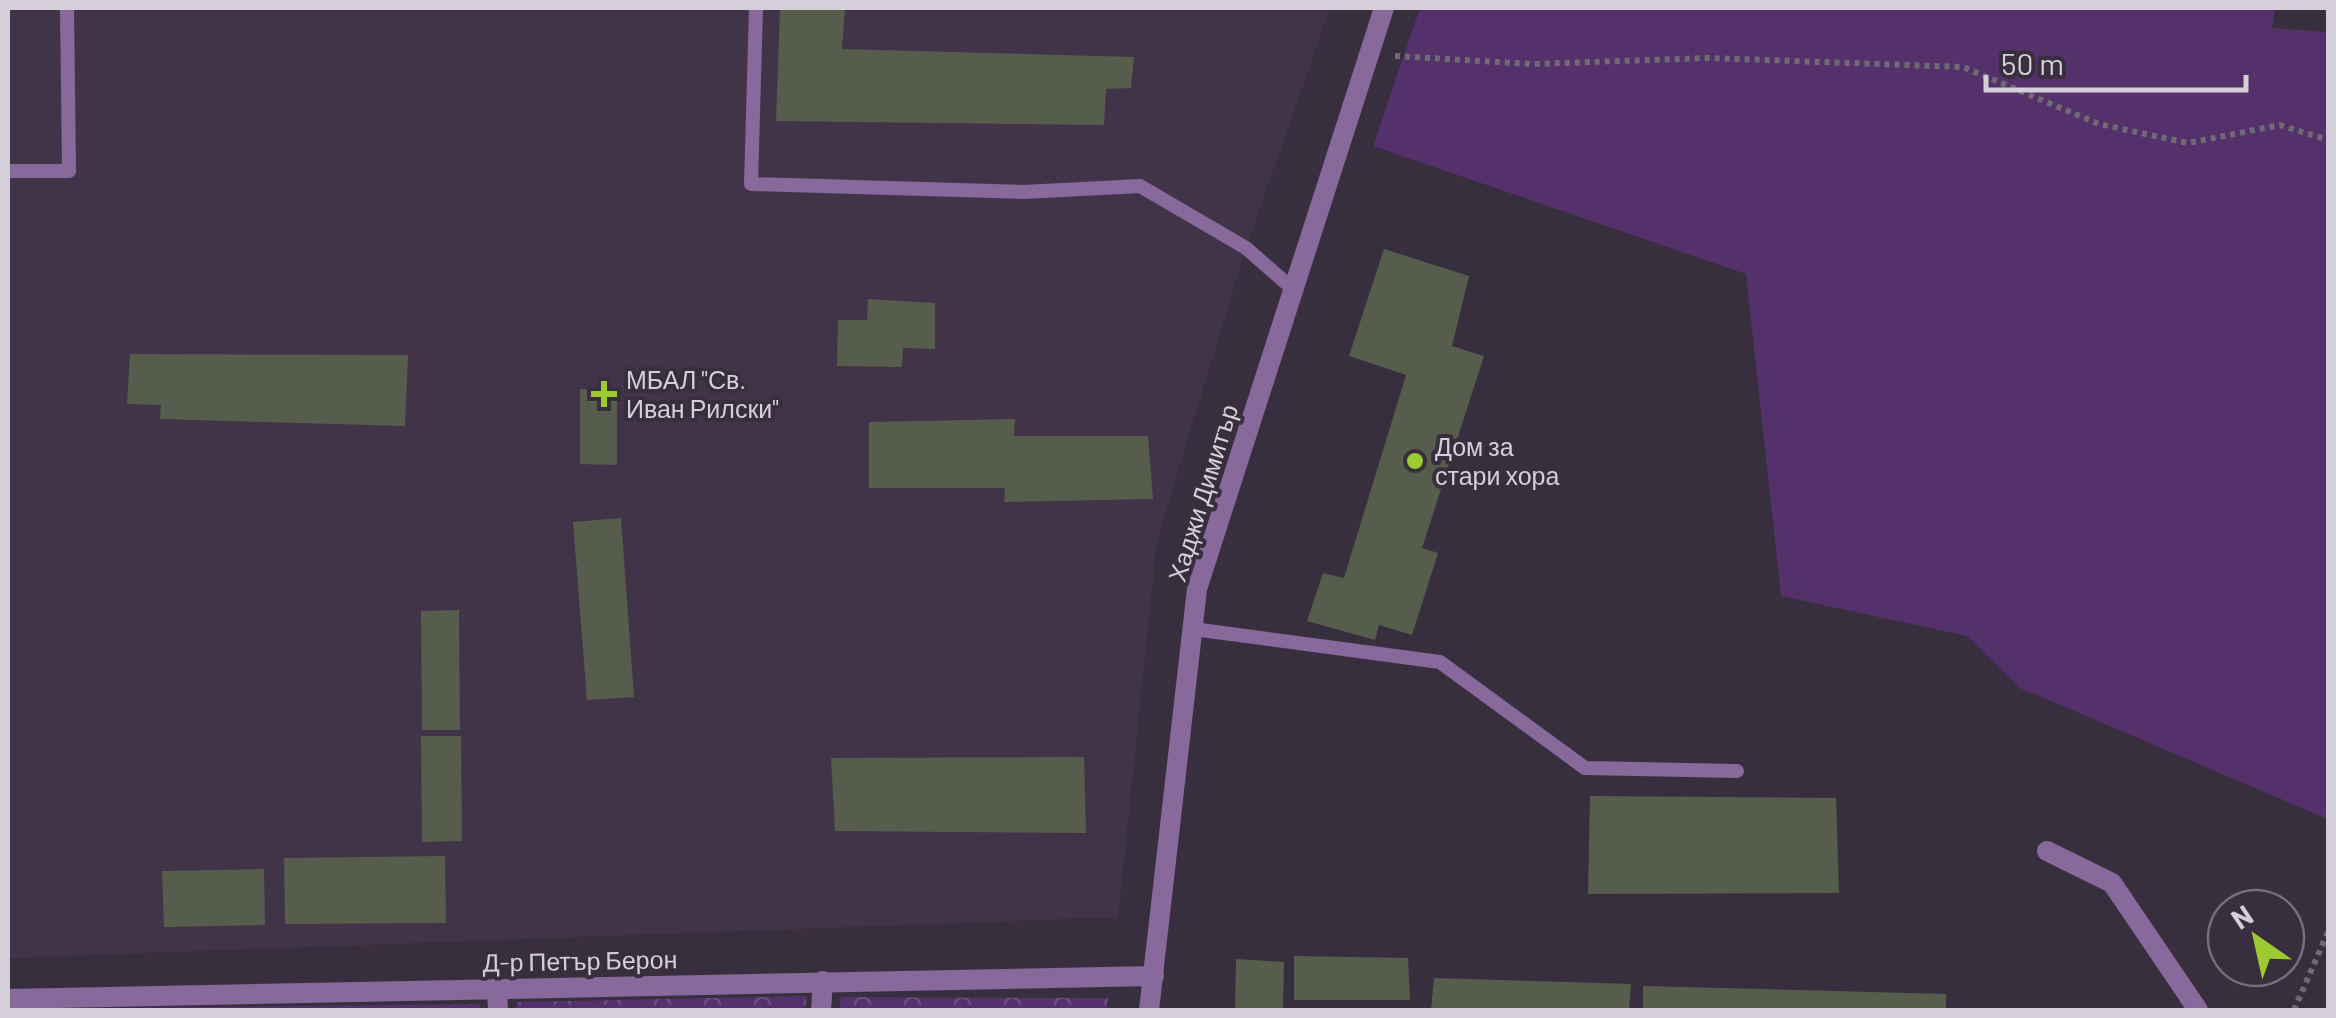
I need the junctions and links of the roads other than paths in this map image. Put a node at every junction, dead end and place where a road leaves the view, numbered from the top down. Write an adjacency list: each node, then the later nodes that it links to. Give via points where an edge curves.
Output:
1 (67, 8): 4 (lane, via 69,171)
2 (756, 8): 5 (lane, via 750,184 1024,192 1140,186 1246,248)
3 (1384, 8): 5 (street, Хаджи Димитър)
4 (8, 171)
5 (1294, 289): 6 (street, Хаджи Димитър, via 1198,589)
6 (1193, 628): 7 (lane, via 1440,662 1585,768); 9 (street, Хаджи Димитър)
7 (1736, 771)
8 (2047, 851): 17 (street, via 2112,883)
9 (1154, 976): 10 (street, Д-р Петър Берон); 16 (street, Хаджи Димитър)
10 (823, 981): 11 (street, Д-р Петър Берон); 15 (street)
11 (497, 988): 12 (street, Д-р Петър Берон); 14 (street)
12 (8, 1000): 13 (street)
13 (18, 1010)
14 (498, 1010)
15 (821, 1010)
16 (1149, 1010)
17 (2198, 1010)

